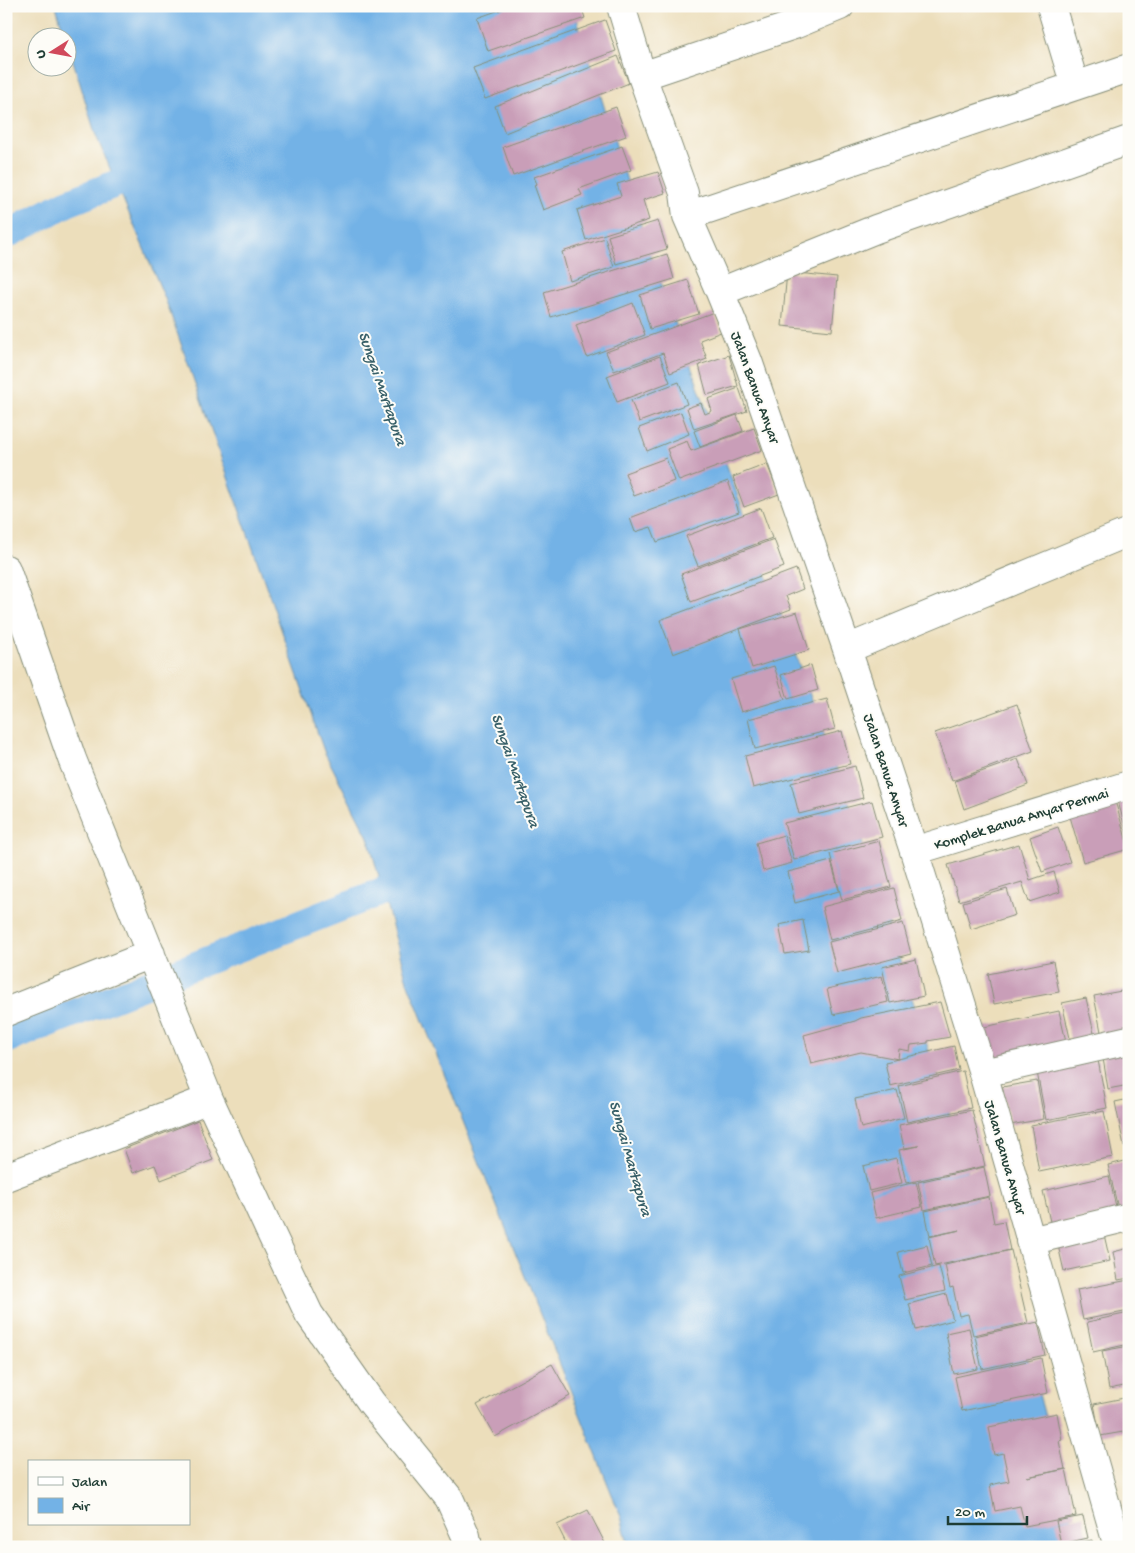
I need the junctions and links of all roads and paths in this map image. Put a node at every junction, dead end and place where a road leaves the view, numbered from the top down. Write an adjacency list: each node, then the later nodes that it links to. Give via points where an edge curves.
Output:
1 (621, 6): 5 (street, Jalan Banua Anyar)
2 (840, 6): 5 (street, via 794,25)
3 (1050, 6): 6 (street)
4 (1129, 68): 6 (street)
5 (642, 76): 8 (street, Jalan Banua Anyar, via 684,193)
6 (1075, 86): 8 (street)
7 (1129, 140): 9 (street, via 876,229)
8 (687, 216): 9 (street, Jalan Banua Anyar)
9 (720, 292): 12 (street, Jalan Banua Anyar, via 774,436)
10 (1129, 532): 12 (street)
11 (6, 569): 15 (street, via 72,759)
12 (847, 649): 14 (street, Jalan Banua Anyar)
13 (1129, 785): 14 (street, Komplek Banua Anyar Permai)
14 (914, 851): 18 (street, Jalan Banua Anyar)
15 (159, 973): 16 (street); 19 (street)
16 (6, 1012)
17 (1129, 1040): 18 (street)
18 (983, 1073): 22 (street, Jalan Banua Anyar)
19 (210, 1099): 20 (street); 23 (street, via 309,1314 371,1402 449,1498)
20 (6, 1177)
21 (1129, 1217): 22 (street)
22 (1030, 1241): 24 (street, Jalan Banua Anyar)
23 (468, 1547)
24 (1118, 1547)

